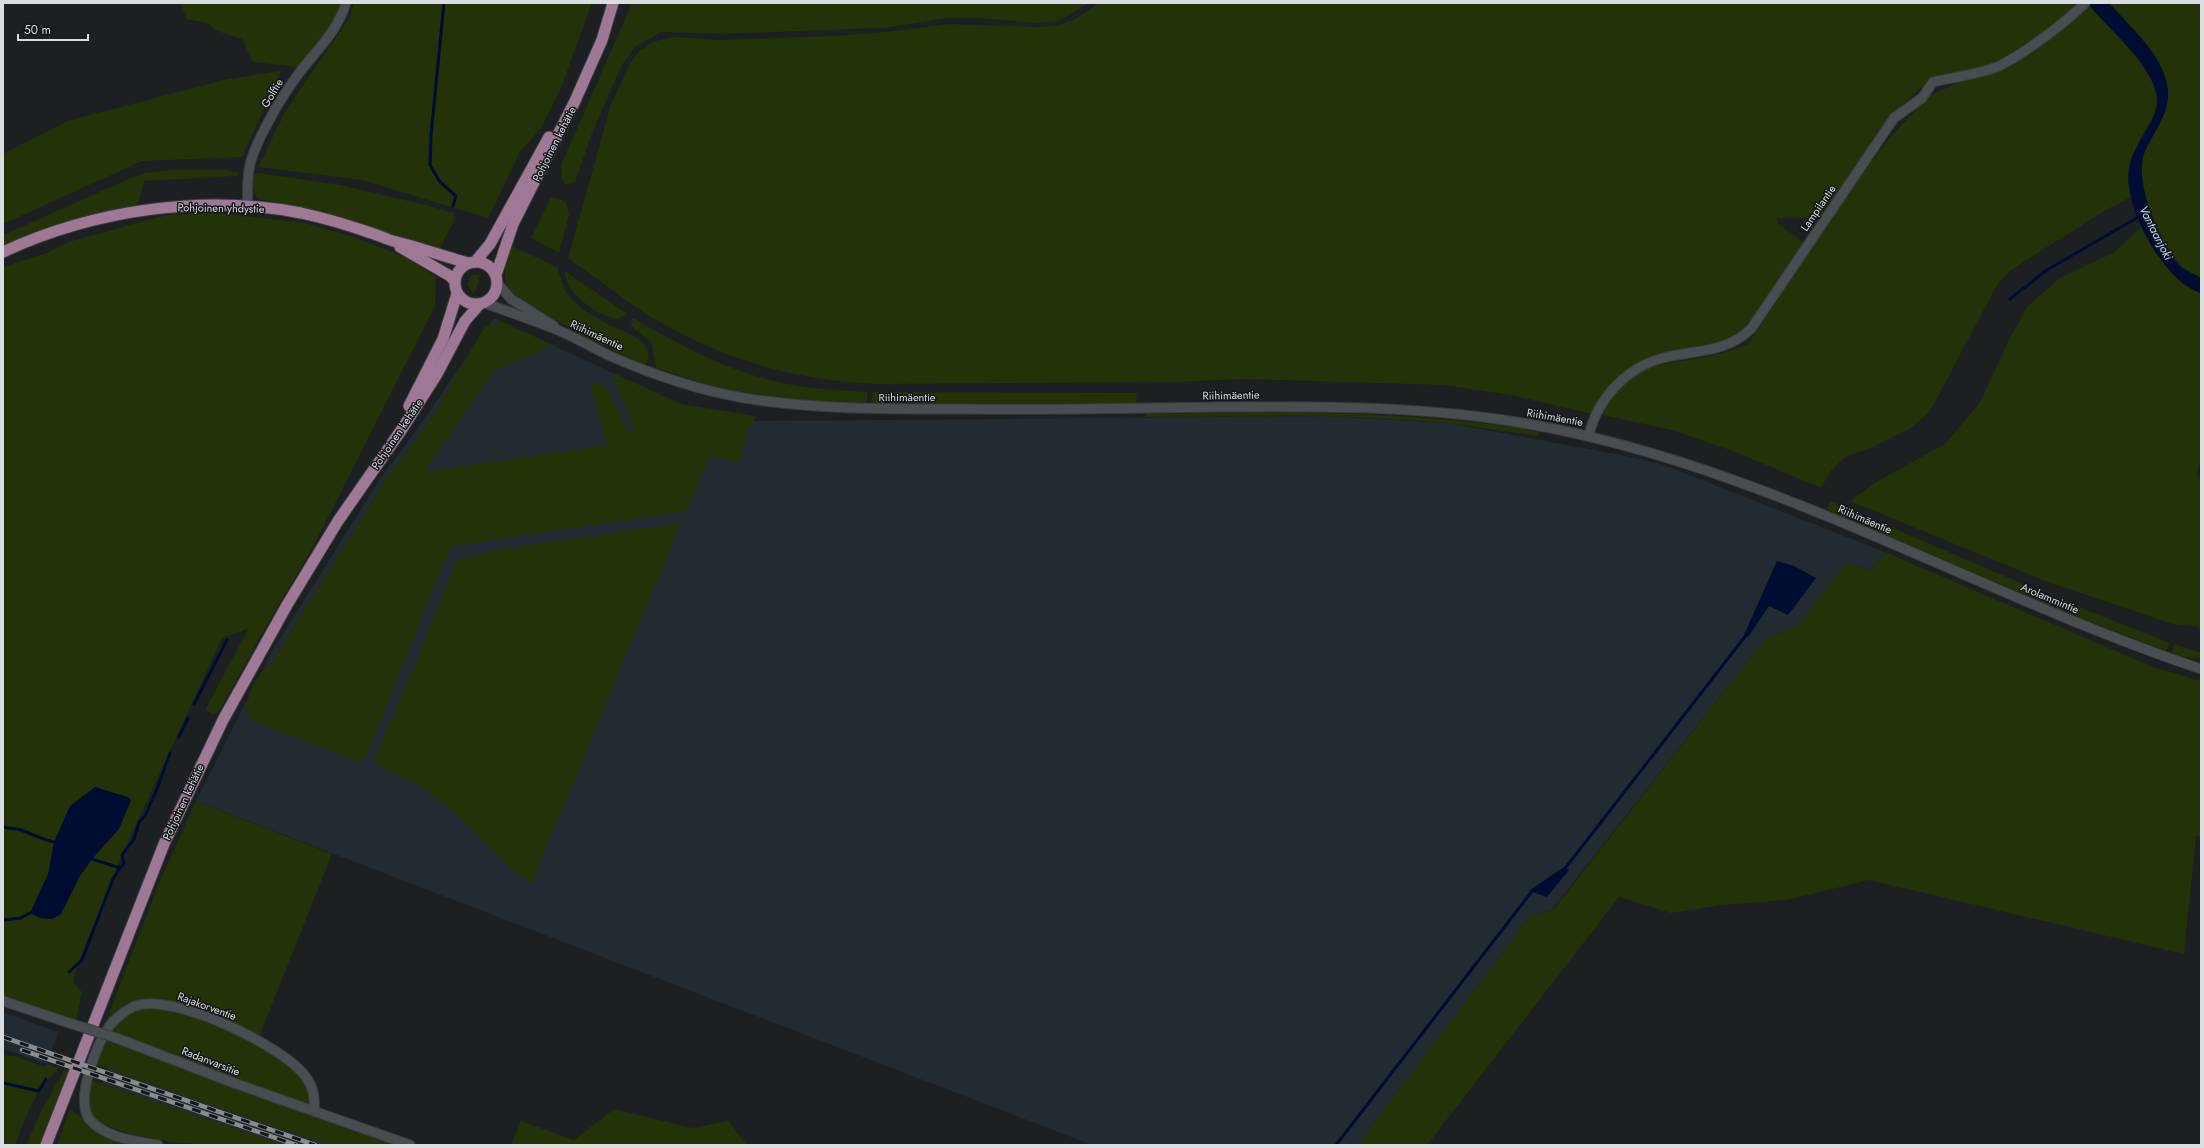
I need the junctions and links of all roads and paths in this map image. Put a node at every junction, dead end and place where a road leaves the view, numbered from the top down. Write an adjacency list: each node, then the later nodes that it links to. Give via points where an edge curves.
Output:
1 (346, 3): 4 (street, Golftie, via 336,27 297,75 265,128 249,170)
2 (2085, 3): 13 (street, Lampilantie, via 2074,14 1998,66 1933,82 1922,98 1894,118 1751,329 1728,346 1663,358 1638,368 1613,388 1599,407 1592,419)
3 (612, 8): 7 (main road, Pohjoinen kehätie, via 550,135 490,244); 8 (main road, Pohjoinen kehätie, via 602,40 575,101 513,224)
4 (247, 207): 5 (main road, Pohjoinen yhdystie, via 301,213); 6 (main road, Pohjoinen yhdystie, via 191,206 114,216 47,235)
5 (393, 241): 7 (main road, Pohjoinen yhdystie, via 405,242); 9 (main road, Pohjoinen yhdystie)
6 (3, 252)
7 (472, 263): 8 (main road, via 485,264); 9 (main road, via 459,270)
8 (497, 279): 11 (main road, via 494,296); 12 (street, Riihimäentie, via 511,299)
9 (455, 281): 10 (main road)
10 (457, 294): 11 (main road, via 466,302); 14 (main road, Pohjoinen kehätie, via 443,339 409,406)
11 (482, 304): 12 (street, Riihimäentie); 14 (main road, Pohjoinen kehätie, via 465,321 437,374 402,429)
12 (561, 331): 13 (street, Riihimäentie, via 607,354 666,377 708,390 770,402 868,409 1315,406 1402,409 1500,419)
13 (1589, 435): 15 (street, Riihimäentie, via 1695,465)
14 (364, 480): 19 (main road, Pohjoinen kehätie, via 260,651 192,781 145,890)
15 (1892, 543): 16 (street, Arolammintie, via 2110,636)
16 (2201, 669)
17 (3, 1001): 18 (street, Radanvarsitie, bridge, via 119,1039)
18 (314, 1111): 20 (street, Rajakorventie, via 315,1098 312,1086 297,1067 276,1051 238,1031 189,1011 161,1004 142,1004 128,1009 110,1026 87,1078 83,1096 84,1107 90,1120 111,1133 138,1142); 21 (street, Radanvarsitie)
19 (46, 1145)
20 (158, 1145)
21 (410, 1145)

